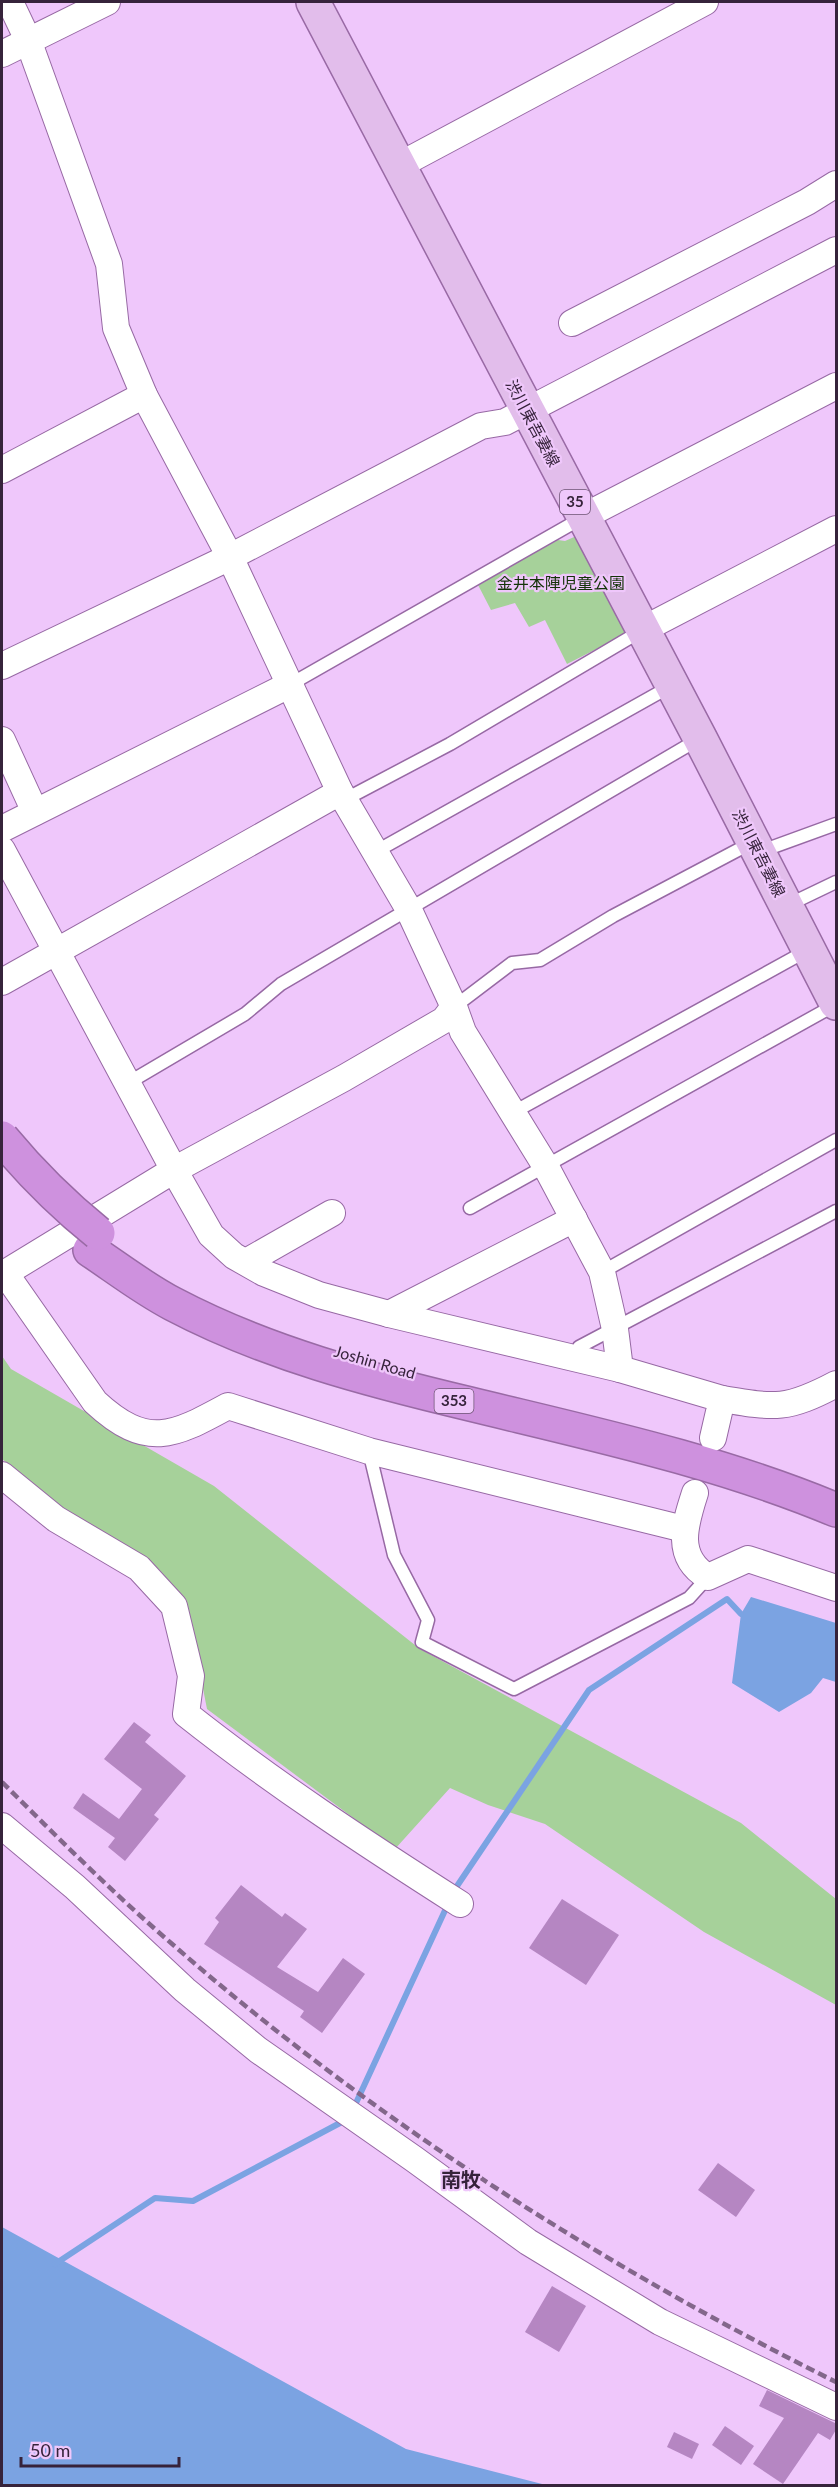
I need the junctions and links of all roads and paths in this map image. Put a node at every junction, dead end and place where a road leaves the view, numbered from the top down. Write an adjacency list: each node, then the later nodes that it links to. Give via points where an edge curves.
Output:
1 (10, 2): 5 (street)
2 (107, 2): 5 (street)
3 (313, 2): 7 (main road, 渋川東吾妻線 / 35)
4 (705, 2): 7 (street)
5 (28, 40): 6 (street); 12 (street, via 110,264 116,328)
6 (2, 54)
7 (398, 166): 13 (main road, 渋川東吾妻線 / 35)
8 (837, 184): 10 (street)
9 (837, 250): 13 (street)
10 (572, 323)
11 (837, 386): 15 (street)
12 (144, 395): 14 (street); 17 (street)
13 (527, 411): 15 (main road, 渋川東吾妻線 / 35); 17 (street, via 505,422 481,426)
14 (2, 470)
15 (583, 517): 18 (main road, 渋川東吾妻線 / 35); 20 (lane)
16 (837, 529): 18 (street)
17 (230, 557): 19 (street); 20 (street)
18 (642, 630): 21 (main road, 渋川東吾妻線 / 35); 24 (lane, via 450,744)
19 (2, 666)
20 (291, 684): 24 (street); 25 (street)
21 (672, 686): 22 (main road, 渋川東吾妻線 / 35); 30 (lane)
22 (700, 738): 28 (main road, 渋川東吾妻線 / 35); 33 (lane)
23 (2, 740): 25 (street)
24 (342, 796): 30 (street); 35 (street)
25 (35, 812): 27 (street)
26 (837, 824): 28 (lane)
27 (2, 829)
28 (756, 847): 32 (main road, 渋川東吾妻線 / 35); 38 (lane, via 613,916 540,960 512,963)
29 (2, 850): 35 (street)
30 (375, 852): 33 (street)
31 (837, 882): 32 (lane)
32 (786, 906): 34 (main road, 渋川東吾妻線 / 35)
33 (408, 908): 38 (street); 39 (lane, via 281,984 246,1014)
34 (808, 950): 37 (main road, 渋川東吾妻線 / 35); 40 (lane)
35 (56, 952): 36 (street); 39 (street)
36 (2, 982)
37 (837, 1004): 43 (lane)
38 (454, 1007): 40 (street, via 463,1032); 45 (street, via 444,1020)
39 (128, 1083): 45 (street)
40 (512, 1113): 43 (street)
41 (2, 1138): 50 (highway, Joshin Road / 353, bridge)
42 (837, 1140): 52 (lane)
43 (545, 1165): 46 (lane); 49 (street)
44 (2, 1166): 50 (highway, Joshin Road / 353, via 47,1214)
45 (174, 1170): 51 (street, via 211,1235); 53 (street)
46 (470, 1209)
47 (837, 1211): 55 (lane)
48 (332, 1213): 51 (street)
49 (574, 1219): 52 (street); 54 (street)
50 (94, 1241): 63 (highway, Joshin Road / 353, via 238,1316 369,1362 724,1449); 65 (highway, Joshin Road / 353, via 173,1304 313,1362 718,1468)
51 (246, 1262): 54 (street, via 319,1295)
52 (602, 1272): 55 (street)
53 (3, 1274): 61 (street, via 95,1402 132,1428 172,1433 228,1406)
54 (389, 1314): 57 (street)
55 (615, 1329): 56 (lane); 57 (street)
56 (579, 1347)
57 (620, 1369): 59 (street)
58 (837, 1384): 59 (street, via 787,1406)
59 (722, 1399): 60 (street)
60 (713, 1438)
61 (369, 1451): 66 (street); 67 (lane, via 394,1555 428,1620 422,1642 513,1689 689,1598)
62 (2, 1475): 70 (street, via 56,1519 139,1568 174,1606 191,1676 186,1713 355,1836)
63 (837, 1492)
64 (694, 1493): 66 (street)
65 (837, 1510)
66 (684, 1529): 67 (street, via 688,1555)
67 (708, 1577): 68 (street, via 748,1559)
68 (837, 1588)
69 (2, 1826): 71 (street, via 258,2050 528,2242 660,2322)
70 (460, 1904)
71 (837, 2407)

